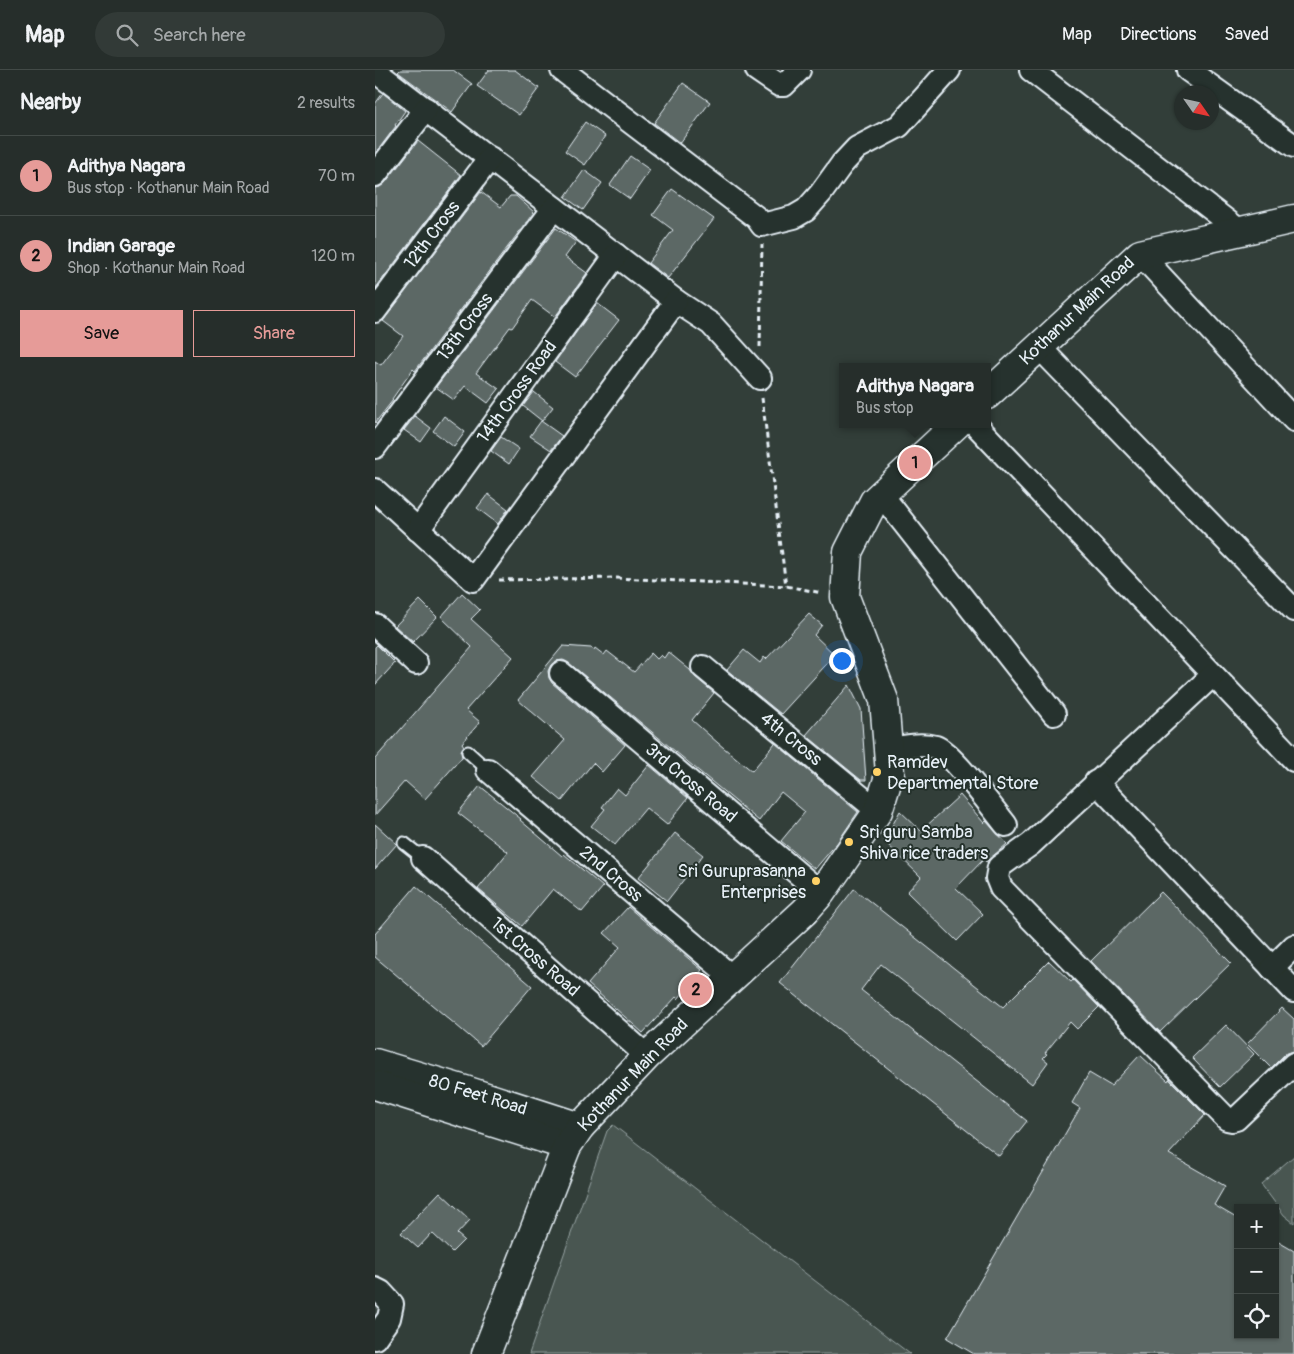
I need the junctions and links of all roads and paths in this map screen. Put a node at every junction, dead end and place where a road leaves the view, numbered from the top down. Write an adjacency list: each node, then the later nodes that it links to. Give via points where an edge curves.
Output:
1 (375, 70): 8 (street)
2 (562, 70): 14 (street)
3 (757, 70): 4 (street, via 779,85 785,85)
4 (799, 70)
5 (949, 70): 14 (street, via 899,126 857,148 806,210 794,217)
6 (1031, 70): 15 (street)
7 (1188, 70): 9 (street)
8 (426, 109): 10 (street); 11 (street)
9 (1294, 146)
10 (489, 158): 12 (street); 19 (street, 12th Cross)
11 (375, 174)
12 (554, 208): 17 (street); 26 (street, 13th Cross)
13 (1294, 219): 15 (street, Kothanur Main Road)
14 (762, 225): 21 (path)
15 (1240, 231): 16 (street, Kothanur Main Road)
16 (1139, 254): 20 (street, Kothanur Main Road); 23 (street)
17 (616, 255): 18 (street); 29 (street, 14th Cross Road)
18 (676, 301): 21 (street, via 711,324); 30 (street)
19 (375, 311)
20 (1039, 347): 22 (street, Kothanur Main Road); 33 (street)
21 (760, 378): 31 (path)
22 (991, 391)
23 (1294, 420)
24 (953, 428): 28 (street, Kothanur Main Road)
25 (979, 428): 38 (street)
26 (375, 447)
27 (375, 490): 29 (street)
28 (881, 494): 32 (street, Kothanur Main Road, via 874,501 849,552); 39 (street)
29 (418, 530): 30 (street)
30 (473, 580): 31 (path, via 616,578)
31 (786, 586): 32 (path)
32 (845, 597): 40 (street, Kothanur Main Road, via 885,700)
33 (1294, 610)
34 (375, 625): 35 (street)
35 (416, 663)
36 (703, 667): 45 (street, 4th Cross)
37 (561, 673): 49 (street, 3rd Cross Road)
38 (1213, 675): 42 (street); 44 (street)
39 (1054, 714)
40 (889, 749): 45 (street, Kothanur Main Road, via 890,773); 46 (street, via 918,745 937,747 951,759)
41 (468, 752): 43 (lane)
42 (1294, 760)
43 (488, 770): 52 (street, 2nd Cross)
44 (1096, 782): 51 (street); 56 (street, via 1031,844 999,867 997,878 1001,888 1227,1119 1236,1119)
45 (878, 811): 49 (street, Kothanur Main Road)
46 (1006, 825)
47 (404, 843): 48 (lane)
48 (423, 858): 54 (street, 1st Cross Road)
49 (821, 893): 52 (street, Kothanur Main Road)
50 (1294, 946): 51 (street)
51 (1272, 968): 53 (street)
52 (733, 978): 54 (street, Kothanur Main Road)
53 (1294, 990)
54 (647, 1056): 58 (street, Kothanur Main Road)
55 (375, 1063): 58 (street, 80 Feet Road, via 465,1090)
56 (1294, 1064)
57 (375, 1084): 58 (street, 80 Feet Road)
58 (574, 1137): 61 (street, Kothanur Main Road)
59 (375, 1288): 60 (street, via 392,1304 389,1318)
60 (375, 1338)
61 (486, 1354)

